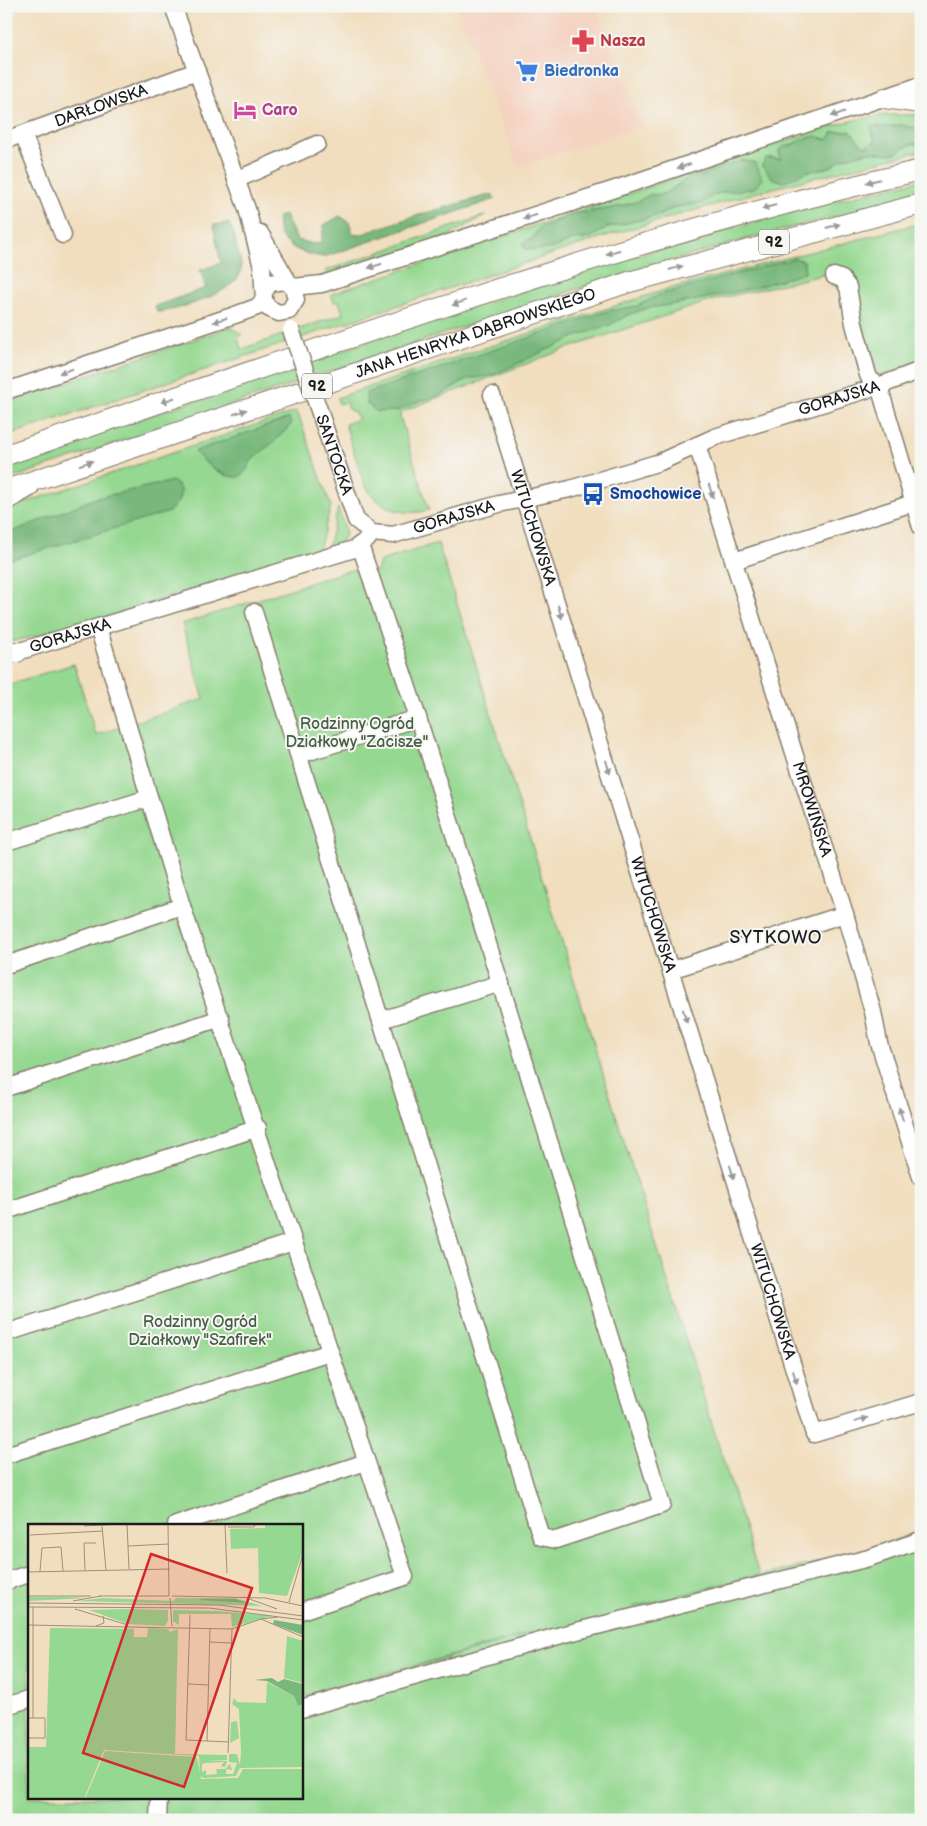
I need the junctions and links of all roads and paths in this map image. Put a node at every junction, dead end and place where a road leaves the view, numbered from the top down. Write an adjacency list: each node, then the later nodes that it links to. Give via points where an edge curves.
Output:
1 (173, 6): 2 (street)
2 (197, 71): 6 (street, DARŁOWSKA); 10 (street)
3 (921, 86): 4 (street)
4 (884, 98): 5 (main road); 15 (street, one-way to 15, via 322,284)
5 (921, 103)
6 (23, 134): 7 (street, DARŁOWSKA); 13 (street)
7 (6, 140)
8 (316, 144): 10 (street)
9 (921, 170): 23 (main road, JANA HENRYKA DĄBROWSKIEGO / 92, one-way to 23, via 774,206 595,258)
10 (236, 180): 12 (street)
11 (921, 204): 24 (main road, JANA HENRYKA DĄBROWSKIEGO / 92, one-way to 11, via 629,282)
12 (247, 209): 15 (street); 16 (street, via 262,267)
13 (63, 235)
14 (834, 276): 19 (street, via 842,279 848,287 854,324)
15 (291, 285): 16 (street, via 274,281); 17 (street, via 296,300 293,308)
16 (264, 296): 17 (street, via 273,312); 20 (street, one-way to 20, via 257,306 242,312)
17 (285, 313): 30 (street, SANTOCKA, bridge, via 356,520)
18 (921, 370): 19 (street, GORAJSKA)
19 (874, 381): 22 (street, GORAJSKA); 28 (street)
20 (6, 391)
21 (492, 395): 26 (street, WITUCHOWSKA)
22 (697, 445): 26 (street, GORAJSKA, via 660,462 570,489); 32 (street, MROWIŃSKA, one-way to 32)
23 (6, 454)
24 (53, 474): 25 (main road, JANA HENRYKA DĄBROWSKIEGO / 92); 27 (street)
25 (6, 490)
26 (525, 498): 30 (street, GORAJSKA, via 407,533); 43 (street, WITUCHOWSKA, one-way to 43)
27 (6, 502)
28 (913, 503): 29 (street); 32 (street)
29 (921, 528)
30 (372, 533): 31 (street, GORAJSKA)
31 (360, 545): 34 (street, GORAJSKA); 36 (street)
32 (734, 561): 41 (street, MROWIŃSKA)
33 (254, 612): 37 (street)
34 (98, 627): 35 (street, GORAJSKA); 38 (street)
35 (10, 653)
36 (418, 718): 37 (street); 44 (street)
37 (299, 755): 46 (street)
38 (149, 798): 39 (street); 40 (street)
39 (6, 842)
40 (182, 906): 42 (street); 45 (street)
41 (845, 914): 43 (street); 49 (street, MROWIŃSKA, one-way to 41, via 879,1043)
42 (6, 965)
43 (671, 970): 54 (street, WITUCHOWSKA, one-way to 54, via 814,1434)
44 (501, 983): 46 (street); 46 (street, via 662,1505 556,1540 540,1537)
45 (220, 1018): 47 (street); 48 (street)
46 (381, 1020)
47 (6, 1088)
48 (258, 1128): 50 (street); 51 (street)
49 (921, 1177)
50 (6, 1211)
51 (293, 1242): 52 (street); 53 (street)
52 (6, 1333)
53 (330, 1352): 55 (street); 56 (street)
54 (921, 1402)
55 (6, 1455)
56 (366, 1462): 57 (street); 61 (street, via 405,1577)
57 (179, 1524)
58 (921, 1540): 64 (street, via 869,1558 565,1634)
59 (28, 1574): 60 (street)
60 (6, 1581)
61 (302, 1611)
62 (28, 1699): 63 (street)
63 (6, 1706)
64 (302, 1709)
65 (159, 1798): 66 (street)
66 (158, 1820)

